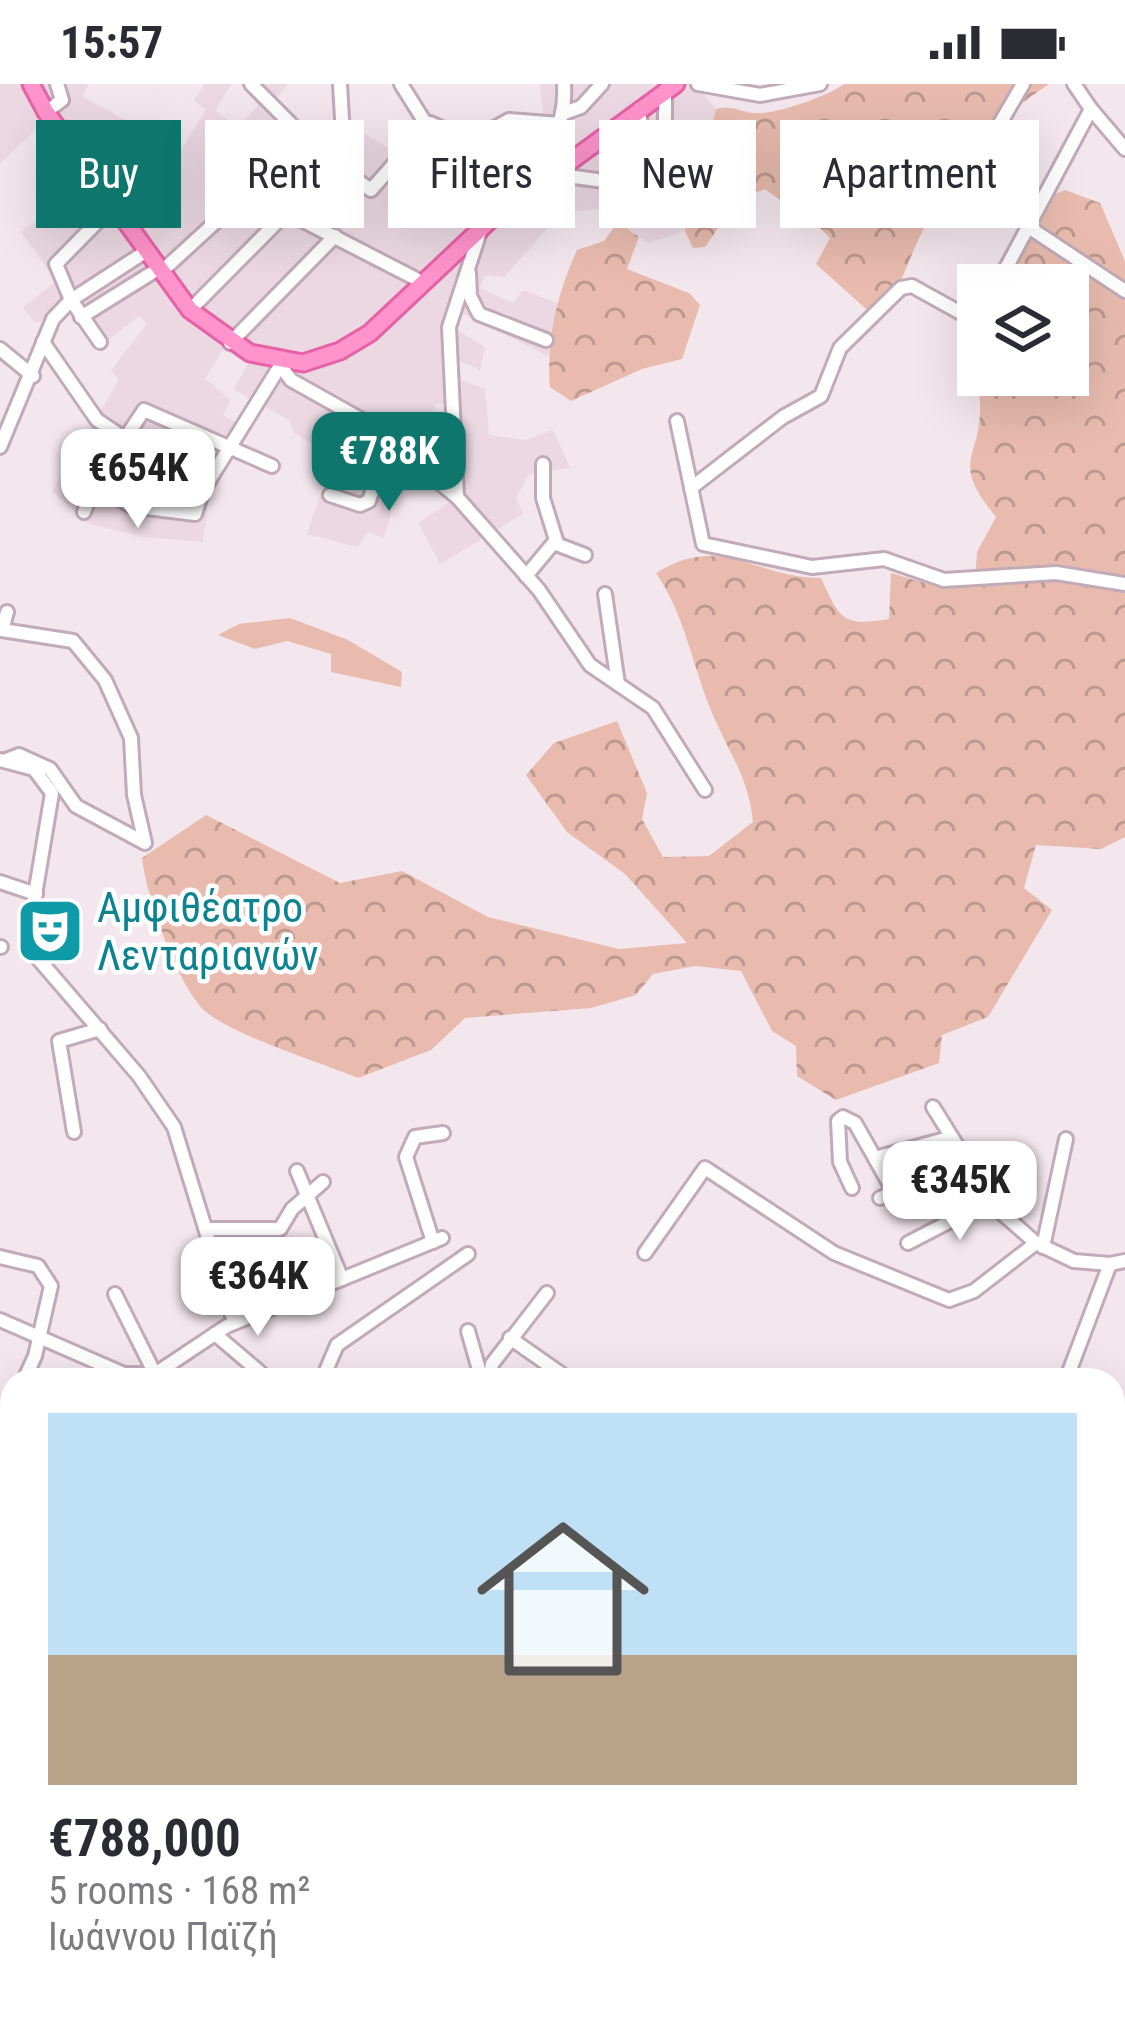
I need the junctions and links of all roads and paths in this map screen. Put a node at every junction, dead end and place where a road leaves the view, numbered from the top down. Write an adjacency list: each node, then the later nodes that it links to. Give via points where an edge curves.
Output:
1 (31, 84): 15 (main road)
2 (57, 84): 15 (street, via 62,100)
3 (251, 84): 18 (street)
4 (340, 84): 19 (street)
5 (401, 84): 20 (street)
6 (564, 84): 16 (street)
7 (602, 84): 16 (street)
8 (698, 84): 9 (street, via 760,95)
9 (820, 84)
10 (1023, 84): 23 (street)
11 (1074, 84): 14 (street)
12 (663, 88): 13 (main road); 22 (street)
13 (639, 109): 25 (main road); 27 (street, via 646,170 634,185)
14 (1091, 109): 24 (street); 29 (street)
15 (46, 112): 17 (main road)
16 (562, 119): 21 (street)
17 (52, 120)
18 (287, 120)
19 (342, 120)
20 (424, 120)
21 (509, 120)
22 (665, 120)
23 (1002, 120)
24 (1125, 149)
25 (575, 156)
26 (388, 170): 28 (street, via 371,190)
27 (575, 179)
28 (364, 185)
29 (1039, 210)
30 (91, 228): 45 (street, via 57,261)
31 (129, 228): 39 (main road)
32 (210, 228): 42 (street)
33 (271, 228): 46 (street)
34 (320, 228): 38 (street)
35 (479, 228): 43 (main road)
36 (483, 228): 40 (street)
37 (1030, 228): 41 (street); 44 (street)
38 (335, 236): 43 (street); 52 (street)
39 (145, 252): 42 (main road); 45 (street)
40 (472, 254): 49 (street, via 470,296 479,314); 69 (street, via 449,326)
41 (1009, 264)
42 (159, 270): 46 (main road); 48 (street)
43 (424, 283): 55 (main road, via 356,343)
44 (1125, 290)
45 (71, 300): 48 (street); 50 (street)
46 (190, 310): 52 (main road)
47 (957, 311): 67 (street, via 912,286 901,288 840,348 821,395)
48 (81, 317): 51 (street)
49 (546, 340)
50 (44, 341): 56 (street); 60 (street, via 97,420)
51 (100, 342)
52 (230, 343): 54 (main road)
53 (0, 349): 56 (street)
54 (279, 364): 55 (main road); 63 (street)
55 (300, 373): 61 (street)
56 (33, 376): 58 (street)
57 (0, 410): 58 (street)
58 (15, 415): 62 (street)
59 (677, 421): 67 (street)
60 (124, 437): 63 (street, via 144,410); 66 (street)
61 (388, 439): 68 (street, via 369,501); 69 (street)
62 (0, 447)
63 (229, 447): 65 (street); 66 (street, via 195,514 131,506)
64 (543, 464): 71 (street)
65 (272, 466)
66 (95, 484): 70 (street)
67 (691, 488): 74 (street, via 706,545 812,567 884,559 944,580 1056,573)
68 (331, 496)
69 (458, 497): 73 (street)
70 (84, 512)
71 (556, 544): 72 (street); 73 (street)
72 (585, 555)
73 (526, 576): 78 (street, via 584,658)
74 (1125, 584)
75 (605, 594): 78 (street)
76 (7, 612): 77 (street)
77 (2, 630): 79 (street, via 69,639 101,674 131,738 145,843 76,806 44,765 19,754)
78 (618, 684): 80 (street, via 653,708)
79 (3, 760): 82 (street, via 34,769 52,793)
80 (705, 790)
81 (0, 884): 82 (street)
82 (36, 894): 83 (street, via 34,955)
83 (100, 1029): 85 (street, via 59,1041); 96 (street, via 174,1127)
84 (933, 1108): 87 (street)
85 (74, 1132)
86 (442, 1133): 103 (street, via 415,1137 406,1157 438,1240)
87 (949, 1138): 89 (street); 90 (street)
88 (1066, 1139): 98 (street)
89 (874, 1158): 90 (street, via 887,1195); 93 (street, via 855,1123 838,1120 840,1162)
90 (965, 1163): 95 (street)
91 (297, 1171): 94 (street)
92 (323, 1182): 94 (street)
93 (852, 1188)
94 (307, 1197): 96 (street, via 280,1229); 103 (street)
95 (991, 1200): 97 (street); 98 (street)
96 (206, 1229): 107 (street)
97 (908, 1243)
98 (1040, 1245): 99 (street, via 949,1300 834,1253 705,1168); 102 (street, via 1074,1261)
99 (645, 1253)
100 (468, 1254): 117 (street, via 337,1345)
101 (0, 1257): 110 (street, via 38,1266 49,1279)
102 (1118, 1262): 121 (street)
103 (341, 1279): 107 (street)
104 (547, 1293): 111 (street)
105 (115, 1294): 114 (street)
106 (0, 1320): 110 (street)
107 (234, 1322): 109 (street)
108 (468, 1331): 118 (street)
109 (215, 1334): 115 (street); 116 (street)
110 (40, 1336): 112 (street); 113 (street)
111 (510, 1338): 119 (street); 120 (street)
112 (28, 1368)
113 (100, 1368)
114 (152, 1368)
115 (164, 1368)
116 (255, 1368)
117 (327, 1368)
118 (482, 1368)
119 (490, 1368)
120 (553, 1368)
121 (1071, 1368)

